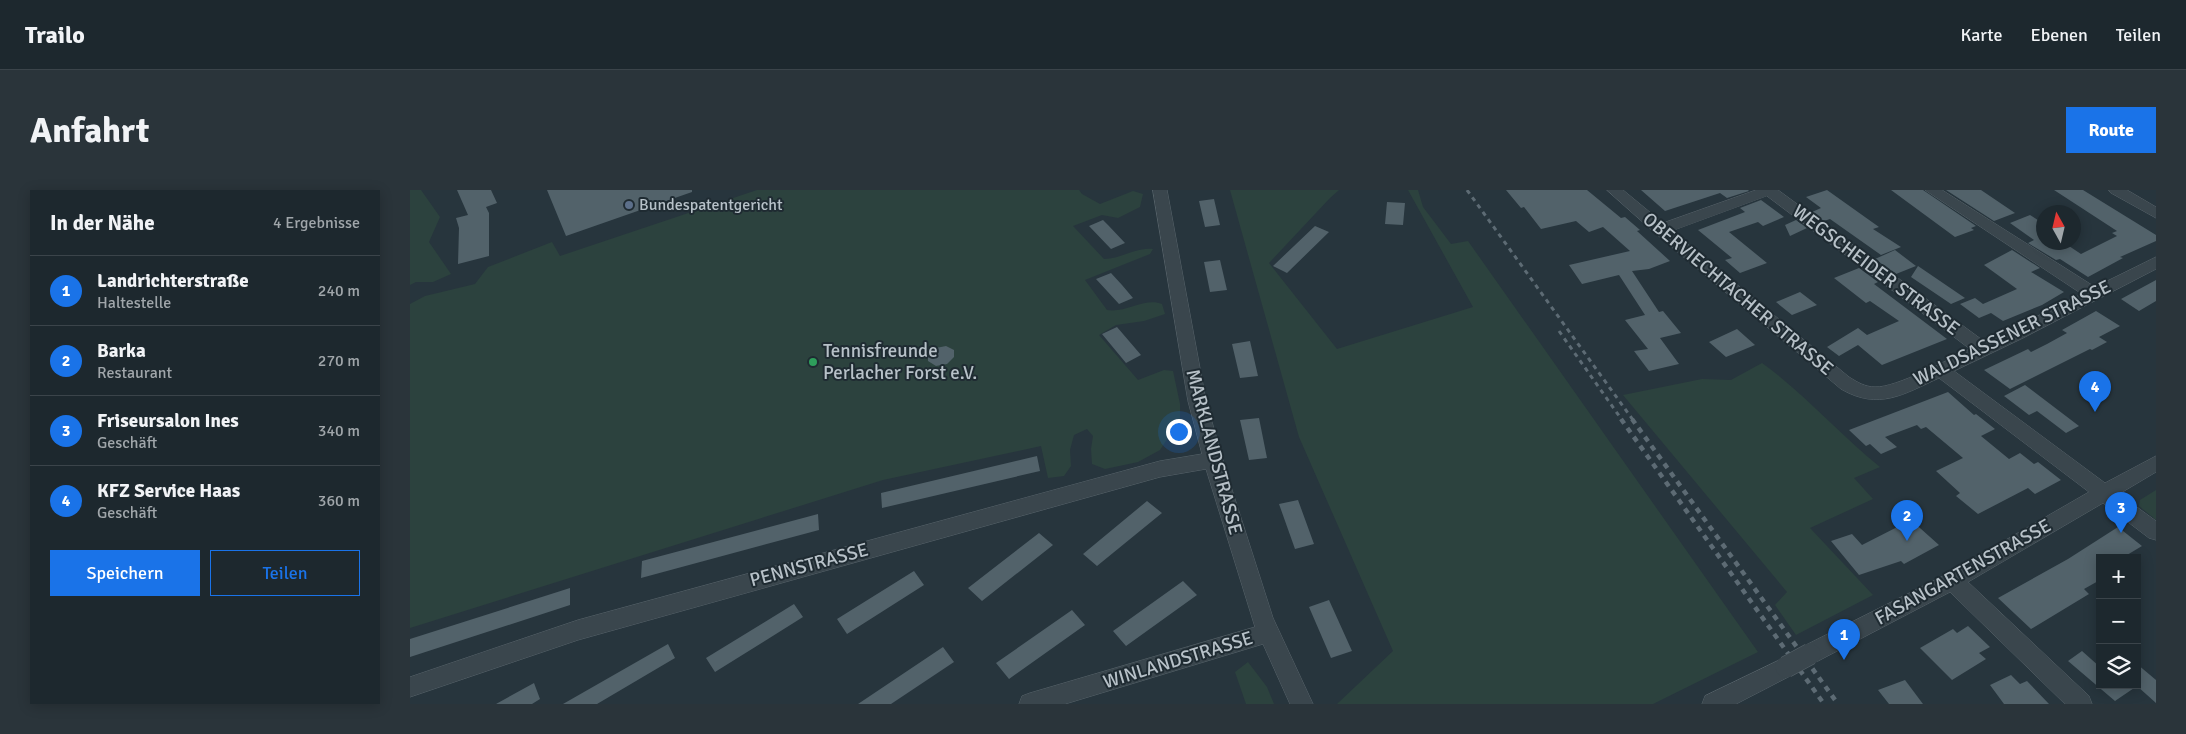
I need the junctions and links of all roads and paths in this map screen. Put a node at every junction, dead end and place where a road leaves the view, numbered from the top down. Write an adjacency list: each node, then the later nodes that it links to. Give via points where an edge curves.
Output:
1 (1160, 190): 13 (street, MARKLANDSTRASSE, via 1197,401)
2 (1614, 190): 7 (street, OBERVIECHTACHER STRASSE)
3 (1769, 190): 7 (street); 10 (street, WEGSCHEIDER STRASSE)
4 (1932, 190): 9 (street)
5 (2116, 190): 6 (street)
6 (2156, 213)
7 (1660, 230): 12 (street, OBERVIECHTACHER STRASSE, via 1843,382)
8 (2156, 262): 9 (street, WALDSASSENER STRASSE)
9 (2094, 294): 10 (street, WALDSASSENER STRASSE)
10 (1983, 350): 11 (street, WALDSASSENER STRASSE)
11 (1941, 370): 12 (street, WALDSASSENER STRASSE, via 1889,392); 15 (street)
12 (1865, 393)
13 (1213, 460): 18 (street, MARKLANDSTRASSE); 20 (street, PENNSTRASSE, via 1160,469 587,627)
14 (2156, 463): 15 (street, FASANGARTENSTRASSE)
15 (2104, 493): 16 (street); 17 (street, FASANGARTENSTRASSE)
16 (2156, 532)
17 (1952, 581): 19 (street, FASANGARTENSTRASSE, bridge); 25 (street)
18 (1268, 633): 22 (street, WINLANDSTRASSE); 23 (street, MARKLANDSTRASSE)
19 (1786, 667): 21 (street, FASANGARTENSTRASSE)
20 (410, 687)
21 (1743, 698): 24 (street, FASANGARTENSTRASSE)
22 (1030, 704)
23 (1302, 704)
24 (1713, 704)
25 (2081, 704)

